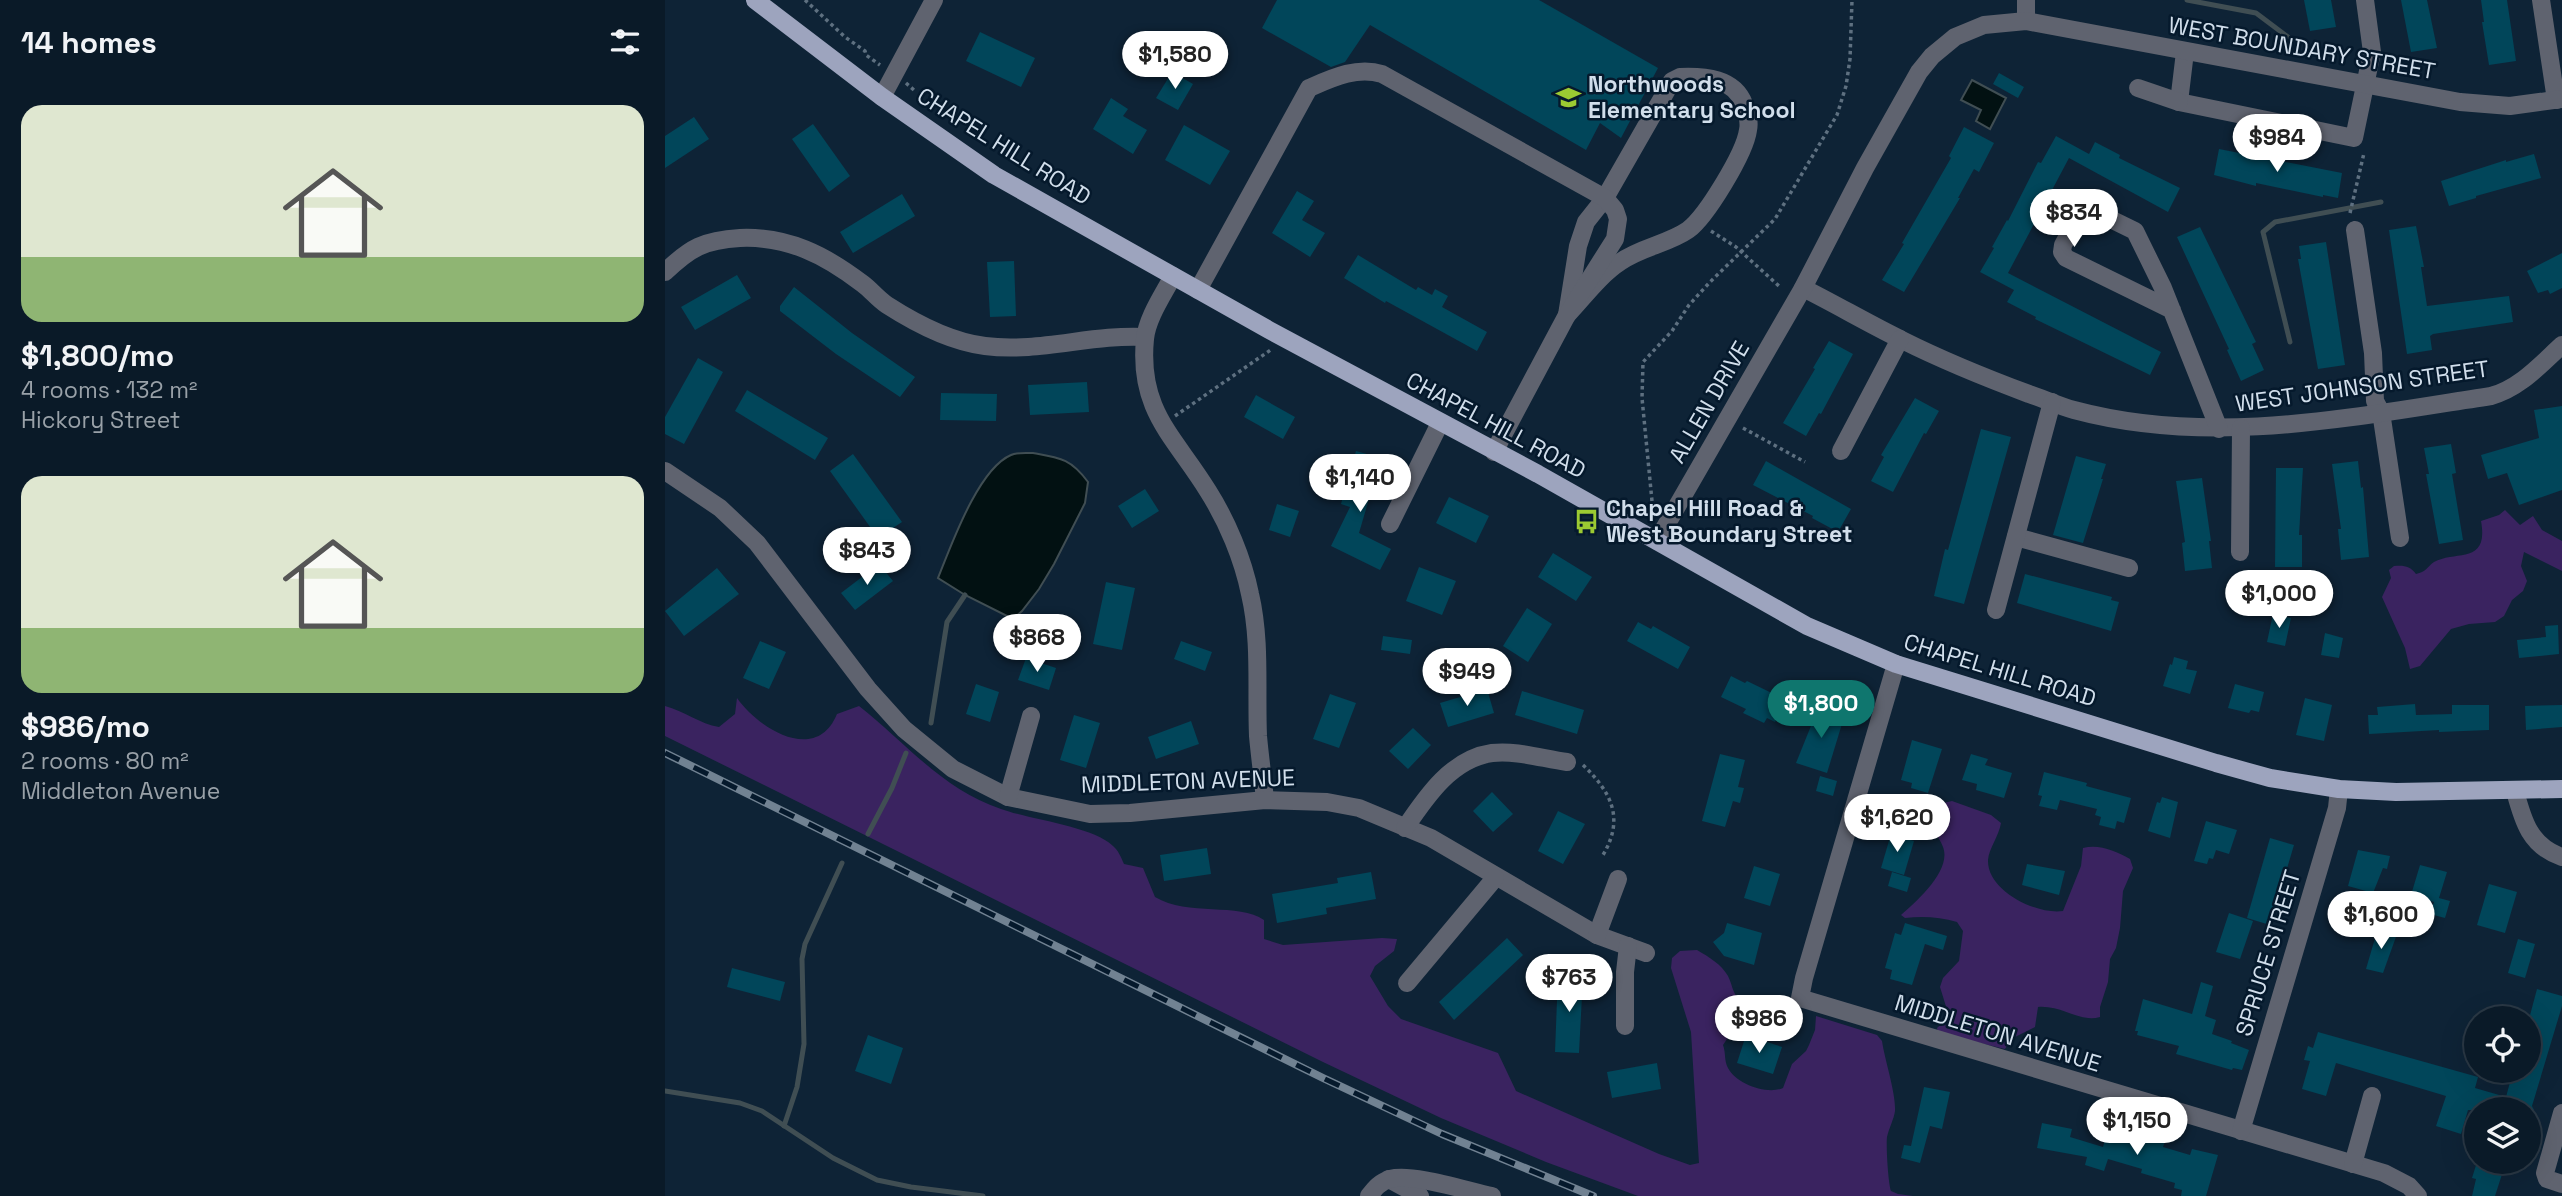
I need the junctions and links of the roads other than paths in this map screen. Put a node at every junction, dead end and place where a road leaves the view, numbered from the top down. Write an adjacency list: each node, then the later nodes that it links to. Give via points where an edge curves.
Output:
1 (755, 0): 10 (main road, CHAPEL HILL ROAD)
2 (933, 0): 10 (street)
3 (2026, 0): 6 (street)
4 (2365, 0): 8 (street, via 2372,52)
5 (2540, 0): 11 (street)
6 (2026, 21): 7 (street, WEST BOUNDARY STREET); 17 (street, WEST BOUNDARY STREET, via 1972,29 1932,55 1898,107)
7 (2185, 52): 8 (street, WEST BOUNDARY STREET); 12 (street)
8 (2367, 84): 11 (street, WEST BOUNDARY STREET, via 2485,106); 12 (street, via 2354,138)
9 (2138, 88): 12 (street)
10 (881, 97): 16 (main road, CHAPEL HILL ROAD, via 994,174)
11 (2559, 99)
12 (2179, 103)
13 (1605, 198): 18 (street, via 1382,74 1343,74 1309,88); 20 (street, via 1581,234); 20 (street, via 1618,219 1615,239); 20 (street, via 1672,81 1702,77 1733,87 1749,119 1745,142 1706,211 1685,232 1618,263)
14 (2355, 230): 25 (street, via 2373,353 2375,401)
15 (665, 272): 21 (street, via 699,246 731,239 782,240 843,269 909,319 974,344 1018,347 1118,335)
16 (1173, 276): 18 (main road, CHAPEL HILL ROAD); 21 (street)
17 (1803, 288): 22 (street, WEST JOHNSON STREET); 35 (street, ALLEN DRIVE)
18 (1198, 290): 26 (main road, CHAPEL HILL ROAD)
19 (2172, 310): 19 (street, via 2135,231 2092,210 2082,210 2063,245 2066,258); 28 (street)
20 (1567, 314): 30 (street)
21 (1145, 337): 46 (street, via 1145,370 1161,425 1216,505 1251,594)
22 (1901, 339): 24 (street, WEST JOHNSON STREET, via 1978,376); 29 (street)
23 (2562, 345): 25 (street, WEST JOHNSON STREET, via 2525,378 2491,396)
24 (2052, 402): 28 (street, WEST JOHNSON STREET, via 2134,423); 33 (street)
25 (2381, 412): 27 (street, WEST JOHNSON STREET); 34 (street)
26 (1440, 423): 30 (main road, CHAPEL HILL ROAD); 32 (street)
27 (2241, 428): 28 (street, WEST JOHNSON STREET); 36 (street)
28 (2219, 429)
29 (1841, 451)
30 (1494, 452): 35 (main road, CHAPEL HILL ROAD)
31 (665, 471): 45 (street, MIDDLETON AVENUE, via 720,508 757,543 868,690 904,729 953,769)
32 (1390, 524)
33 (2016, 537): 37 (street); 38 (street)
34 (2400, 538)
35 (1657, 541): 39 (main road, CHAPEL HILL ROAD, via 1807,626)
36 (2240, 552)
37 (2129, 568)
38 (1996, 610)
39 (1896, 664): 42 (main road, CHAPEL HILL ROAD, via 2237,769); 58 (street, MIDDLETON AVENUE, via 1800,999)
40 (1031, 716): 45 (street)
41 (1567, 762): 47 (street, via 1508,753 1480,756 1431,789)
42 (2339, 789): 44 (main road, CHAPEL HILL ROAD); 58 (street, SPRUCE STREET)
43 (2562, 789): 44 (main road, CHAPEL HILL ROAD)
44 (2515, 791): 48 (street, via 2534,840)
45 (1008, 797): 46 (street, MIDDLETON AVENUE, via 1090,814)
46 (1265, 800): 47 (street, MIDDLETON AVENUE, via 1359,808)
47 (1405, 828): 49 (street, MIDDLETON AVENUE, via 1431,838)
48 (2562, 857)
49 (1495, 878): 51 (street, MIDDLETON AVENUE); 54 (street)
50 (1618, 878): 51 (street)
51 (1597, 935): 52 (street, MIDDLETON AVENUE)
52 (1628, 946): 53 (street, MIDDLETON AVENUE); 55 (street)
53 (1646, 953)
54 (1407, 983)
55 (1625, 1026)
56 (2372, 1096): 59 (street)
57 (2562, 1113): 61 (street, via 2545,1173 2549,1181)
58 (2241, 1131): 59 (street, MIDDLETON AVENUE)
59 (2353, 1164): 65 (street, MIDDLETON AVENUE, via 2391,1176)
60 (1389, 1179): 62 (street); 63 (street); 64 (street, via 1407,1177)
61 (2562, 1184)
62 (1370, 1196)
63 (1420, 1196)
64 (1492, 1196)
65 (2418, 1196)

